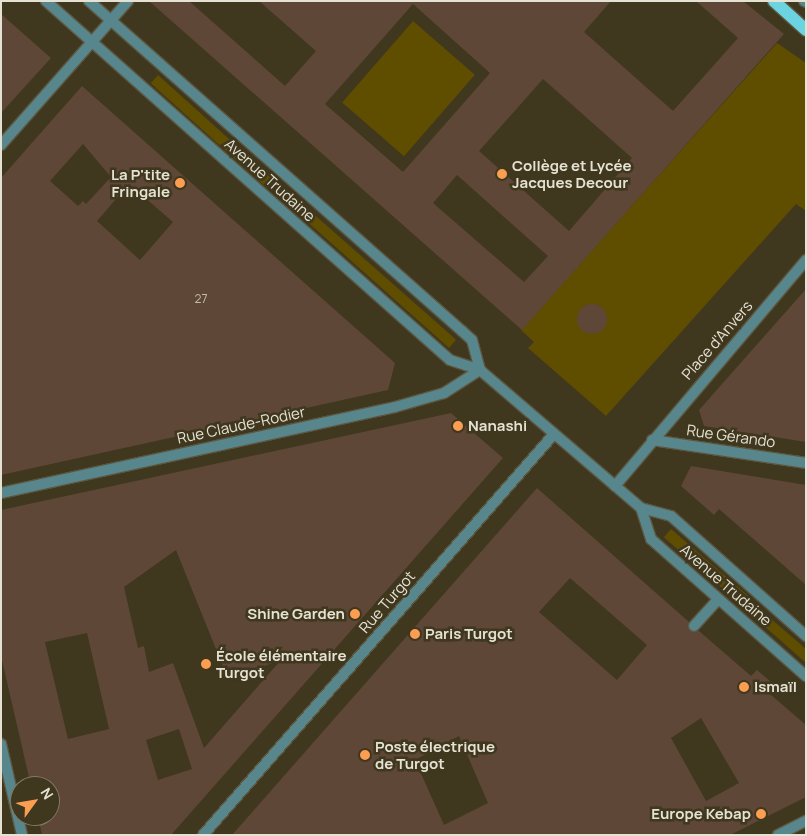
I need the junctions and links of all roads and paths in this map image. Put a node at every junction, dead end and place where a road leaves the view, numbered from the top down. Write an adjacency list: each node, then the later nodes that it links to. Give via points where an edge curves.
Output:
1 (46, 1): 7 (street, Avenue Trudaine)
2 (89, 1): 5 (street, Avenue Trudaine)
3 (128, 1): 5 (street)
4 (774, 1): 6 (main road)
5 (111, 21): 7 (street); 10 (street, Avenue Trudaine, via 472,340)
6 (806, 30)
7 (92, 42): 8 (street); 10 (street, Avenue Trudaine, via 450,360)
8 (1, 145)
9 (806, 260): 12 (street, Place d'Anvers)
10 (480, 370): 11 (street, Avenue Trudaine); 15 (street, Rue Claude-Rodier, via 444,392 395,407)
11 (554, 434): 14 (street, Avenue Trudaine); 24 (street, Rue Turgot)
12 (652, 440): 13 (street, Rue Gérando); 14 (street, Place d'Anvers)
13 (806, 463)
14 (615, 486): 16 (street, Avenue Trudaine)
15 (1, 493)
16 (641, 508): 17 (street, Avenue Trudaine, via 651,539); 19 (street, Avenue Trudaine, via 672,516)
17 (718, 599): 18 (street); 20 (street, Avenue Trudaine)
18 (694, 626)
19 (806, 636)
20 (806, 676)
21 (1, 744): 23 (street)
22 (806, 821): 25 (street)
23 (22, 835)
24 (204, 835)
25 (778, 835)

